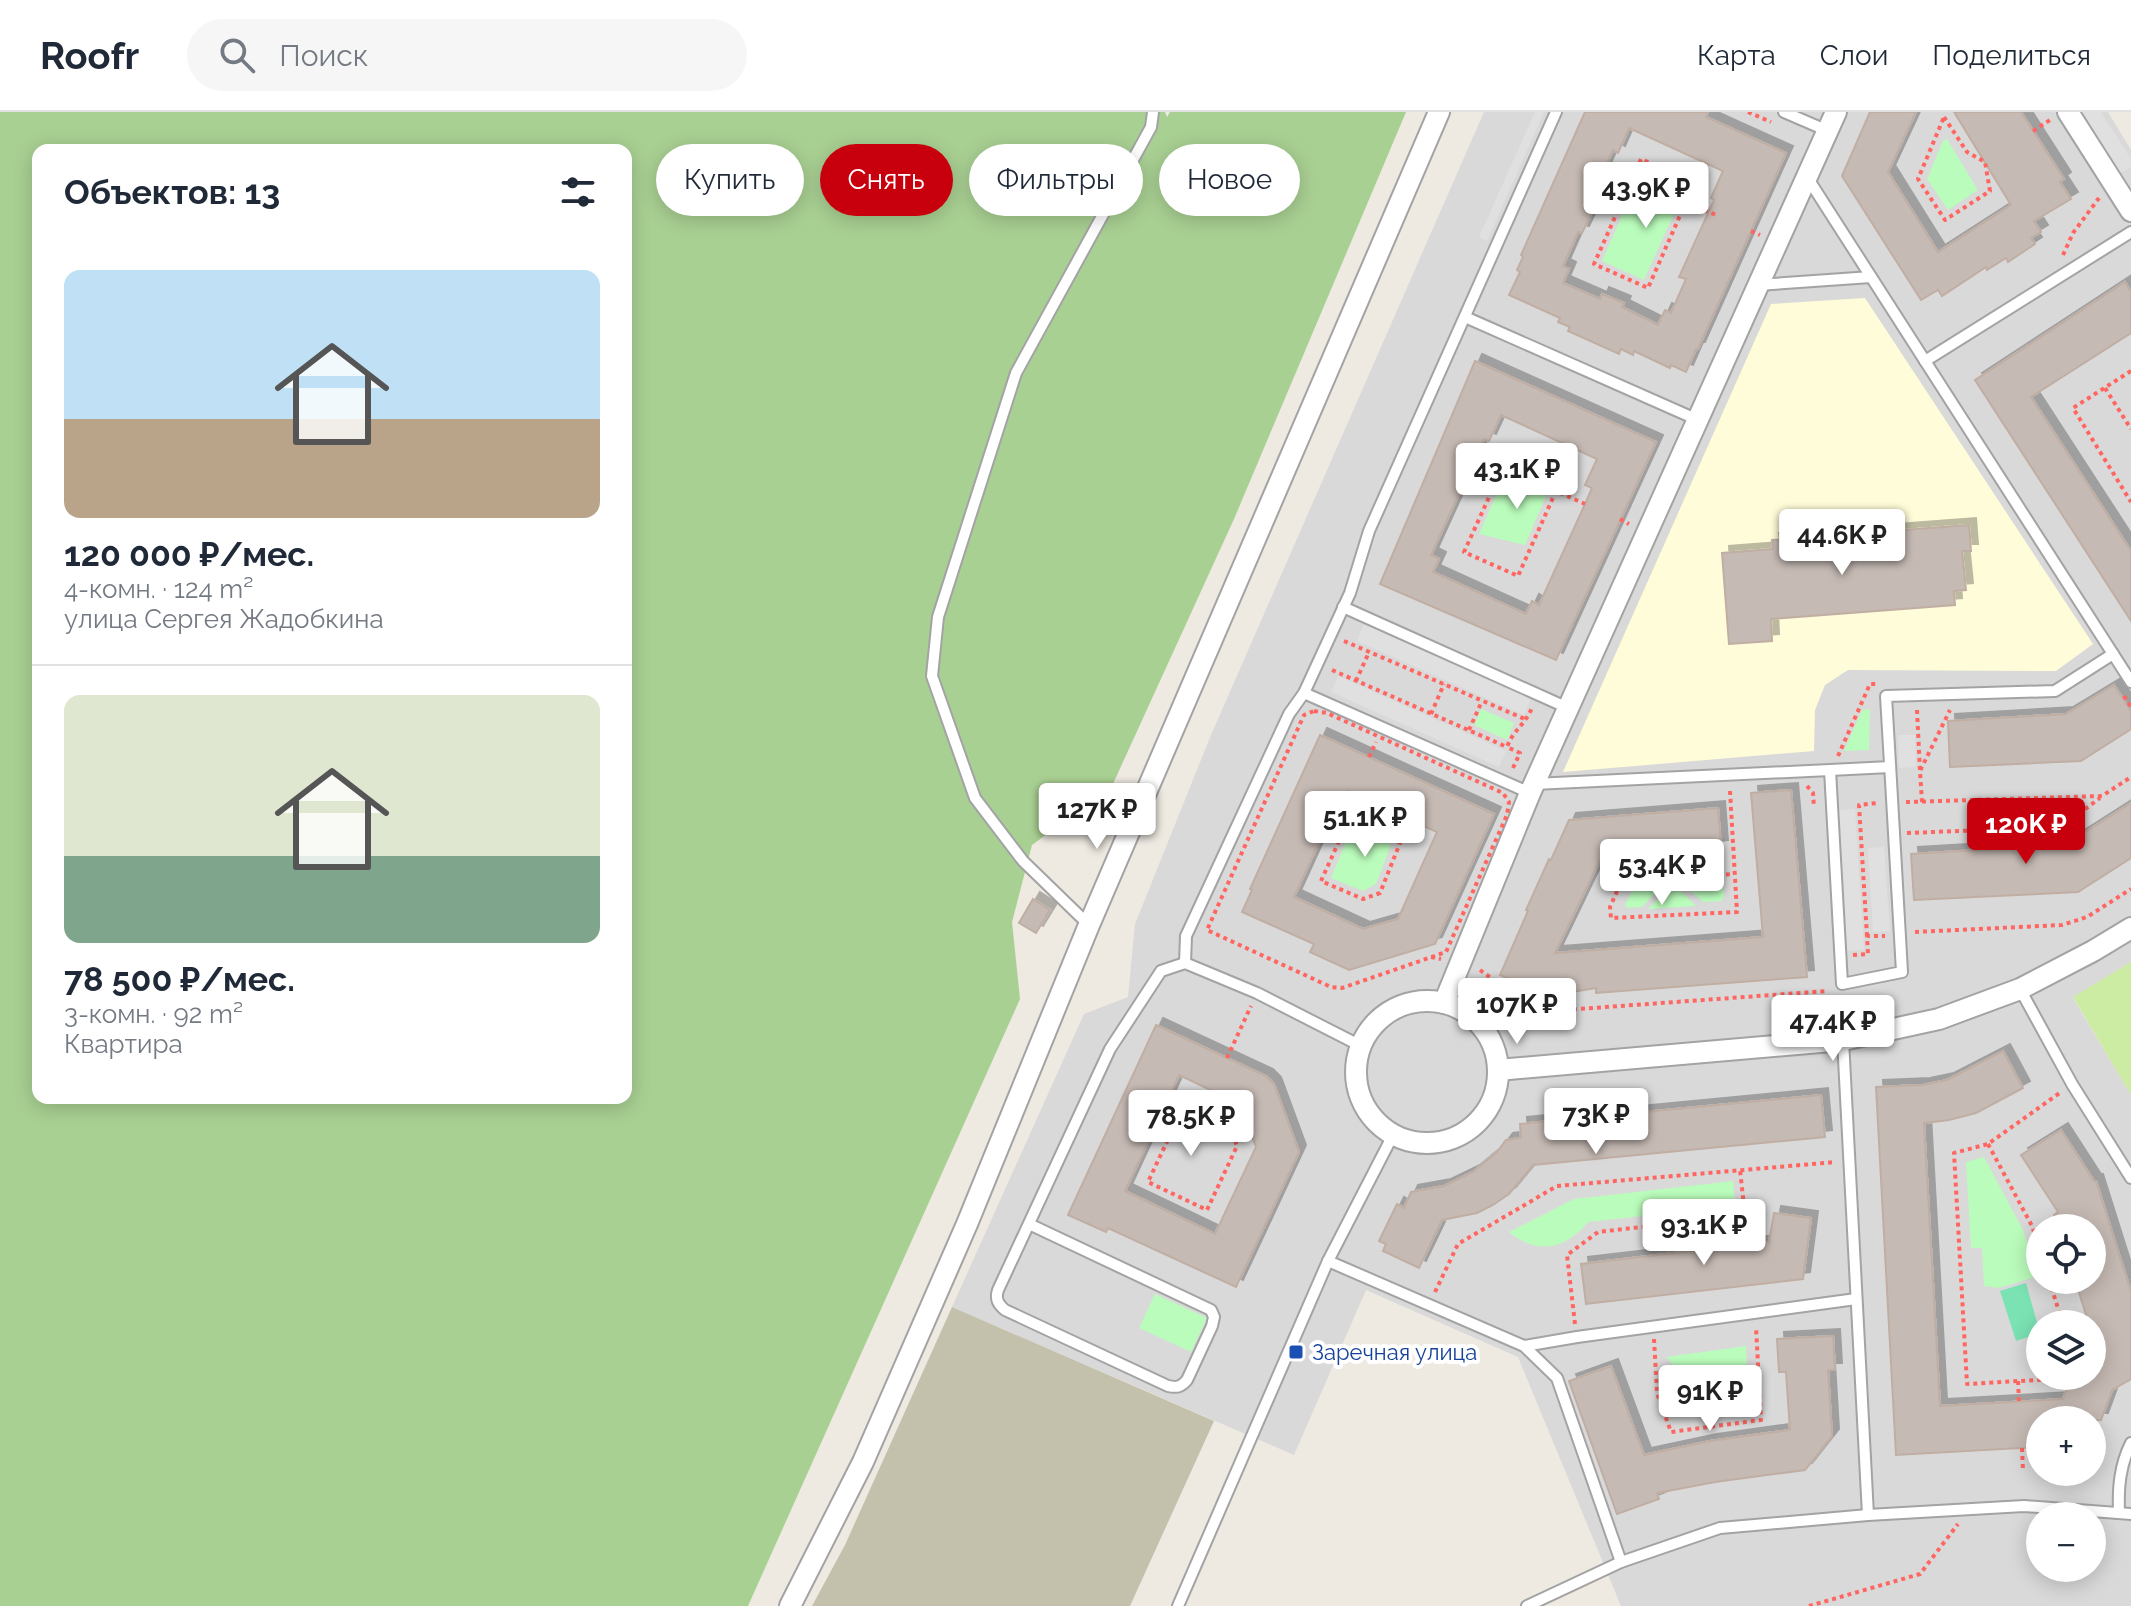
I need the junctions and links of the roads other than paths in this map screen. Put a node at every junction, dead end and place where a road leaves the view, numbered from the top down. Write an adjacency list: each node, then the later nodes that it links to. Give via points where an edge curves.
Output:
1 (1153, 112): 24 (lane, via 1151,127 1016,373 938,617 932,676 975,798 1023,861)
2 (1439, 112): 24 (street)
3 (1556, 112): 13 (lane)
4 (1784, 112): 7 (lane)
5 (1836, 112): 7 (street)
6 (2068, 112): 9 (street)
7 (1828, 131): 8 (street)
8 (1807, 177): 11 (lane); 12 (street)
9 (2131, 211)
10 (2131, 232): 14 (lane)
11 (1871, 277): 12 (lane); 14 (lane)
12 (1758, 285): 15 (street)
13 (1465, 317): 15 (lane); 16 (lane, via 1369,531)
14 (1925, 361): 17 (lane)
15 (1698, 420): 20 (street)
16 (1343, 607): 19 (lane); 20 (lane)
17 (2113, 654): 18 (lane); 21 (lane, via 2055,691 1886,696)
18 (2131, 682)
19 (1304, 693): 23 (lane, via 1505,788); 26 (lane, via 1289,714 1186,936)
20 (1568, 708): 23 (street)
21 (1890, 767): 22 (lane); 22 (lane, via 1902,972 1842,984)
22 (1830, 770): 23 (lane)
23 (1532, 789): 28 (street, via 1513,817)
24 (1089, 925): 42 (street, via 875,1434)
25 (2131, 928): 27 (street)
26 (1185, 963): 30 (lane); 34 (lane, via 1161,971 1110,1049)
27 (2020, 989): 29 (street, via 1939,1019); 33 (lane)
28 (1444, 1003): 30 (street, via 1407,1003 1389,1011); 31 (street, via 1476,1020 1488,1035)
29 (1843, 1040): 31 (street); 36 (lane)
30 (1361, 1046): 32 (street, via 1355,1074 1358,1092 1372,1117)
31 (1498, 1070): 32 (street, via 1490,1106 1464,1133 1429,1143)
32 (1393, 1135): 35 (lane)
33 (2131, 1178)
34 (1029, 1224): 34 (lane, via 998,1290 999,1305 1168,1386 1182,1385 1212,1326 1211,1310)
35 (1328, 1261): 37 (lane); 43 (lane)
36 (1856, 1299): 37 (lane); 40 (lane)
37 (1524, 1346): 41 (lane, via 1557,1378)
38 (2131, 1443): 39 (lane, via 2120,1473)
39 (2125, 1513): 40 (lane, via 2024,1506)
40 (1868, 1515): 41 (lane, via 1720,1528)
41 (1621, 1562): 44 (lane)
42 (790, 1606)
43 (1178, 1606)
44 (1527, 1606)

